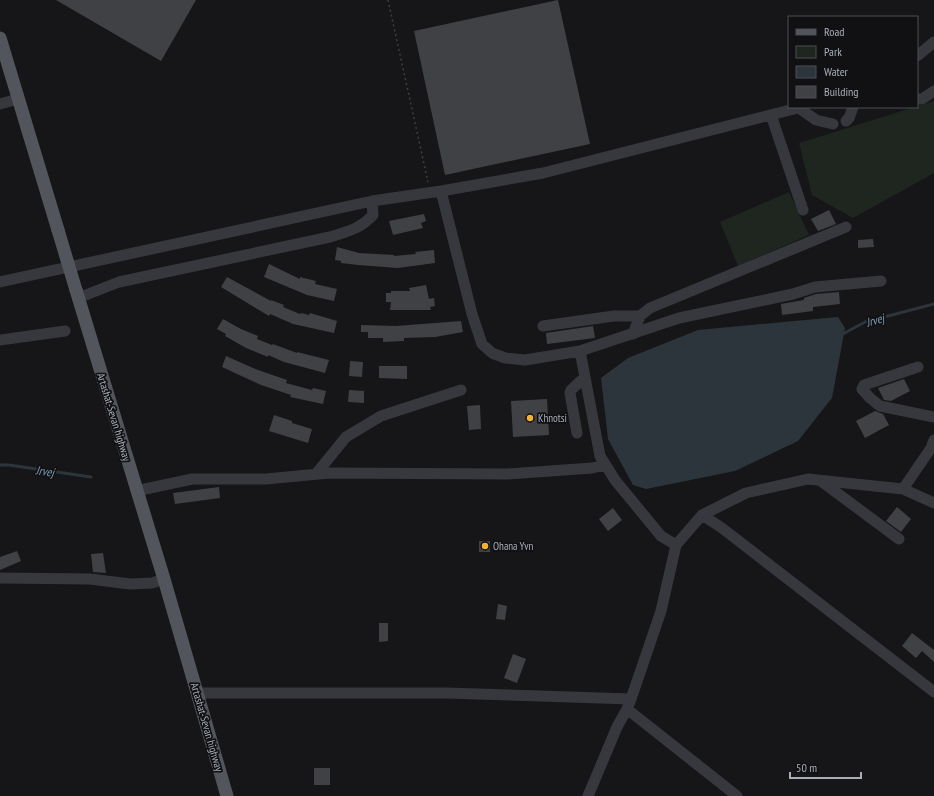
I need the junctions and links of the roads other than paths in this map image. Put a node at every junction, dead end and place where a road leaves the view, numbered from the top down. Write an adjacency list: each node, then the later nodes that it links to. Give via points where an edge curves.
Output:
1 (0, 38): 5 (main road, Artashat-Sevan highway)
2 (934, 42): 3 (street)
3 (918, 55)
4 (934, 91): 6 (street)
5 (18, 99): 7 (street); 20 (main road, Artashat-Sevan highway, bridge)
6 (918, 100)
7 (0, 104)
8 (797, 108): 11 (street)
9 (802, 108): 13 (street, via 816,120)
10 (853, 108): 12 (street)
11 (771, 115): 14 (street, via 543,173); 16 (street)
12 (846, 120)
13 (833, 124)
14 (436, 192): 15 (street); 26 (street, via 482,344 492,353 504,358 525,360)
15 (372, 201): 19 (street); 20 (street, via 373,215 357,229 118,282)
16 (803, 210)
17 (846, 228): 21 (street, via 650,308)
18 (881, 281): 24 (street, via 815,287 680,318)
19 (0, 282)
20 (77, 294): 37 (main road, Artashat-Sevan highway)
21 (640, 316): 22 (street, via 614,316); 24 (street)
22 (543, 326)
23 (65, 331): 25 (street)
24 (633, 334): 26 (street)
25 (0, 340)
26 (580, 351): 28 (street)
27 (918, 367): 30 (street, via 864,385 862,389 880,406)
28 (585, 377): 31 (street, via 570,393); 33 (street, via 600,456)
29 (461, 390): 34 (street, via 381,416 346,437)
30 (934, 418)
31 (577, 433)
32 (934, 440): 36 (street)
33 (605, 465): 34 (street, via 507,474); 41 (street, via 614,480 661,536)
34 (316, 474): 37 (street, via 266,479 192,479)
35 (820, 480): 36 (street); 39 (street, via 808,478 746,493); 40 (street)
36 (903, 489): 38 (street)
37 (136, 491): 43 (main road, Artashat-Sevan highway)
38 (934, 503)
39 (702, 515): 41 (street); 44 (street)
40 (899, 539)
41 (676, 545): 46 (street, via 661,611)
42 (0, 578): 43 (street, via 90,579 130,584 152,583)
43 (164, 579): 45 (main road, Artashat-Sevan highway)
44 (934, 692)
45 (197, 693): 46 (street, via 446,693); 47 (main road, Artashat-Sevan highway)
46 (629, 704): 48 (street, via 617,726); 49 (street)
47 (227, 796)
48 (588, 796)
49 (737, 796)

